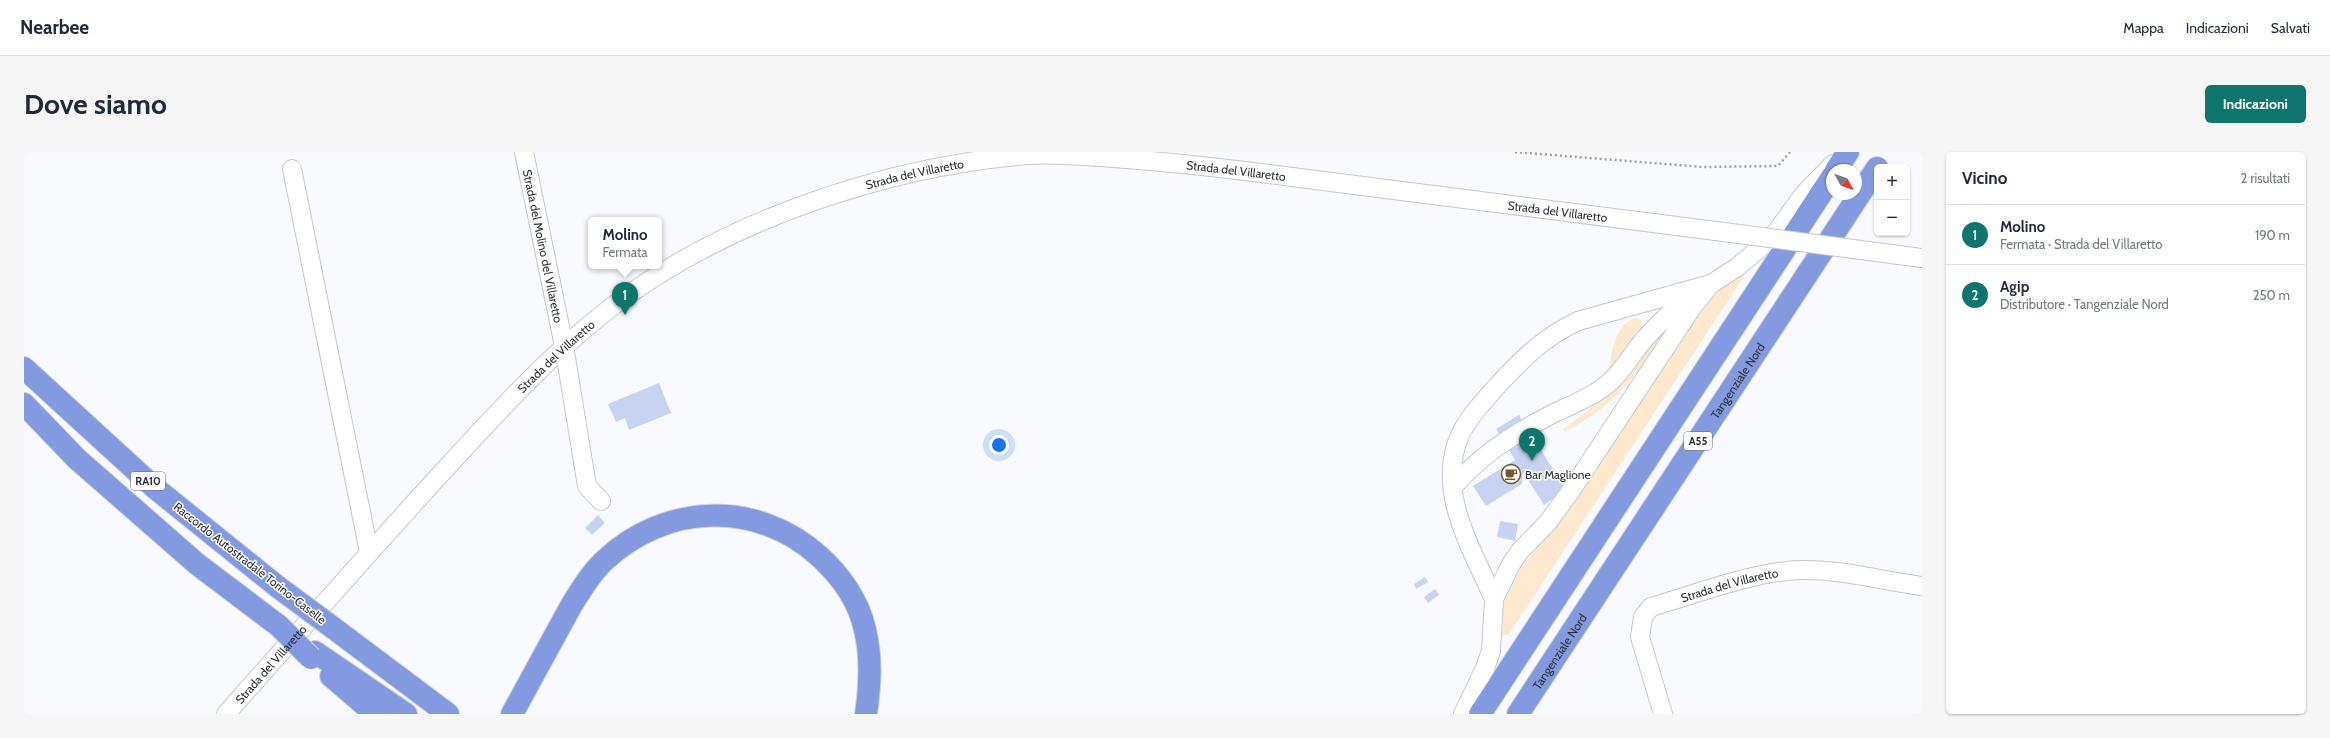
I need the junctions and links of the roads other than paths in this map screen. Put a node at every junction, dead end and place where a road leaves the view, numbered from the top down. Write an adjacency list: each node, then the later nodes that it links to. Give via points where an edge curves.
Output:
1 (524, 152): 12 (street, Strada del Molino del Villaretto)
2 (1845, 152): 11 (street, via 1803,195 1777,231 1760,248)
3 (1848, 152): 5 (highway)
4 (1887, 152): 6 (highway, Tangenziale Nord / A55)
5 (1840, 164)
6 (1879, 164)
7 (292, 170): 17 (street)
8 (1874, 172): 31 (highway, Tangenziale Nord / A55)
9 (1826, 186): 30 (highway, A55)
10 (1922, 258): 12 (street, Strada del Villaretto, bridge, via 1181,163 1075,155 1030,155 937,167 816,199 732,234 683,260 623,299)
11 (1711, 284): 15 (street, via 1676,307 1659,322 1609,383 1497,447 1466,472); 15 (street, via 1578,321 1541,342 1524,356 1469,420 1454,453); 19 (street, via 1675,331 1549,521 1511,564)
12 (564, 346): 16 (street, Strada del Molino del Villaretto, via 587,486); 17 (street, Strada del Villaretto, via 498,412)
13 (24, 368): 25 (highway, Raccordo Autostradale Torino-Caselle / RA10, bridge, via 155,488 278,587)
14 (24, 404): 21 (highway, RA10, bridge, via 77,459 196,564 279,626)
15 (1454, 486): 19 (street, via 1459,522)
16 (601, 501)
17 (369, 552): 22 (street, Strada del Villaretto)
18 (1922, 586): 32 (street, Strada del Villaretto, via 1830,571 1801,570 1763,575 1651,607 1643,617 1640,637)
19 (1494, 600): 29 (street, via 1491,651)
20 (868, 652): 26 (highway, via 865,629 854,600 835,571 809,547 782,530 756,520 730,515 679,518 639,535 616,550 592,573); 27 (highway); 28 (highway, via 871,670)
21 (313, 655): 23 (highway); 24 (highway, RA10)
22 (226, 714)
23 (374, 714)
24 (406, 714)
25 (448, 714)
26 (512, 714)
27 (856, 714)
28 (866, 714)
29 (1462, 714)
30 (1480, 714)
31 (1518, 714)
32 (1663, 714)

